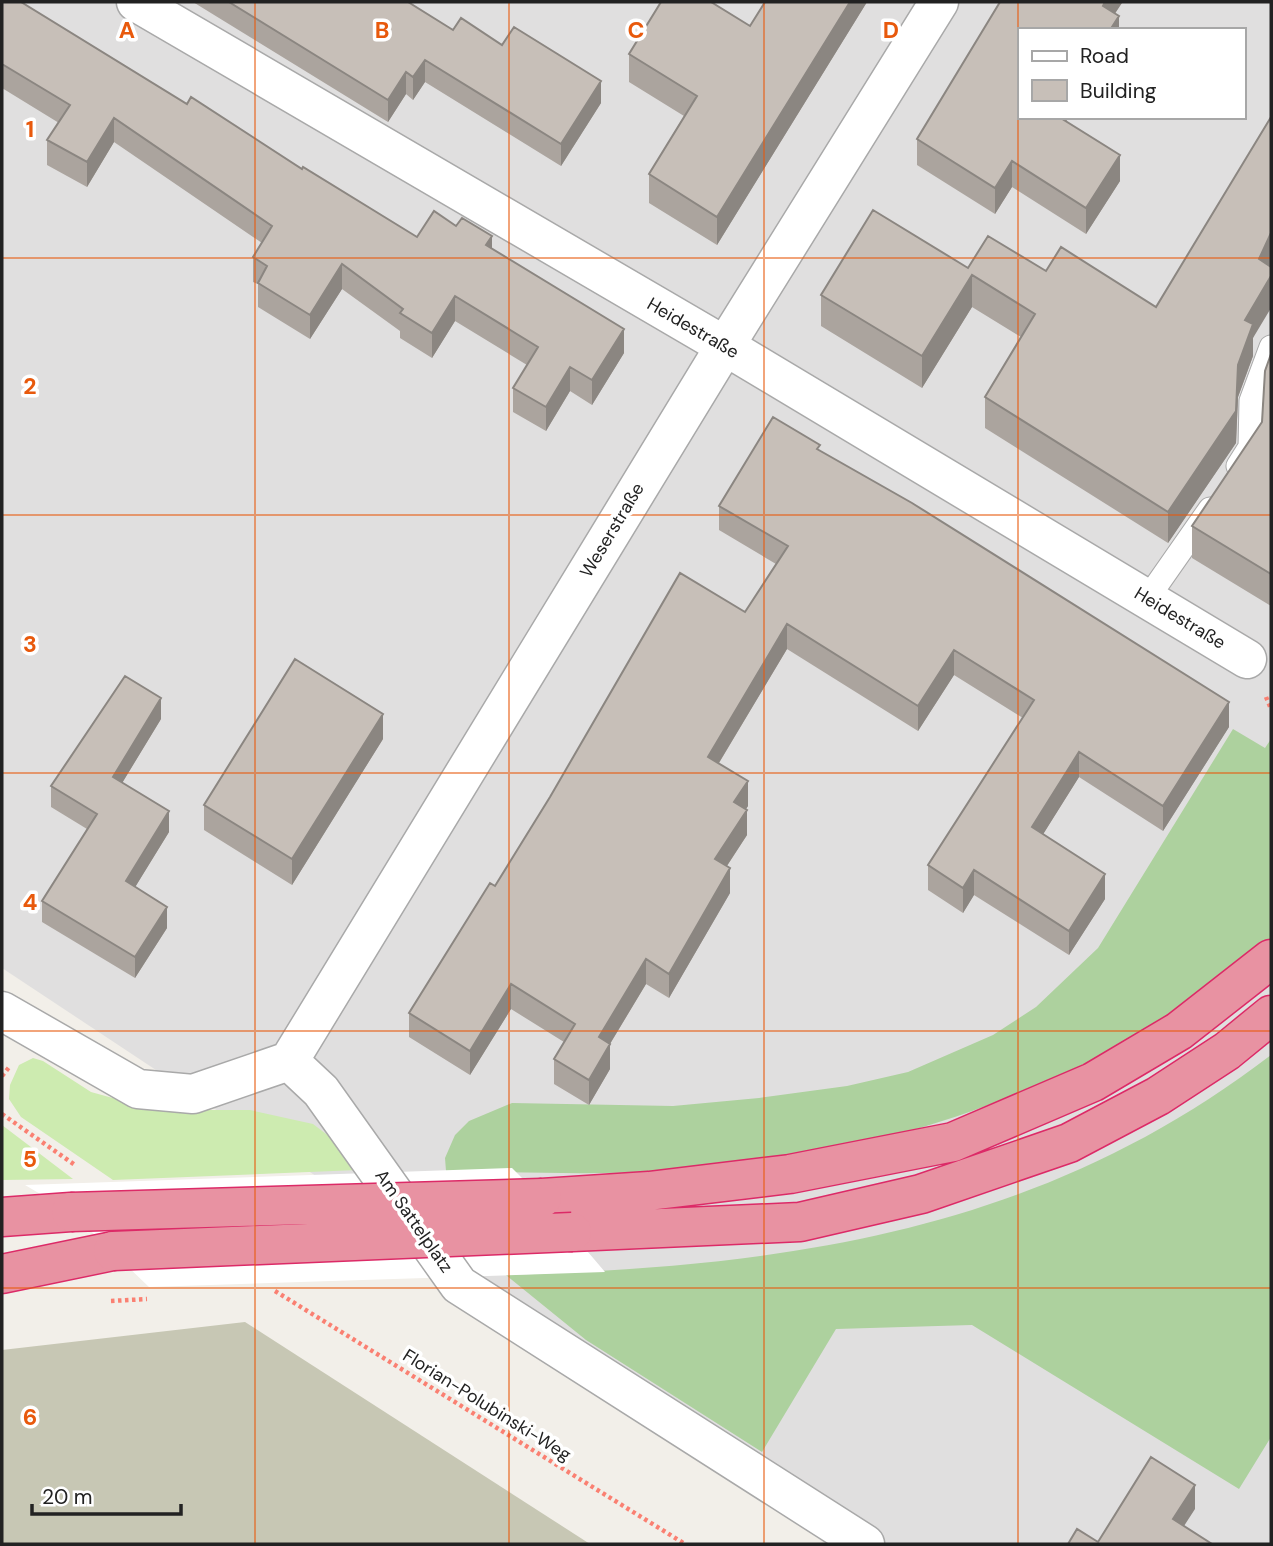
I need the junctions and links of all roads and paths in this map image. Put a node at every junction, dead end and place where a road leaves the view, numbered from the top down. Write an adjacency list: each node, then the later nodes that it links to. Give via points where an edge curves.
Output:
1 (136, 2): 3 (street, Heidestraße)
2 (939, 2): 3 (street, Weserstraße)
3 (725, 346): 5 (street, Heidestraße); 10 (street, Weserstraße)
4 (1271, 347): 5 (lane, via 1251,401 1250,447)
5 (1147, 598): 6 (street, Heidestraße)
6 (1247, 659)
7 (1271, 959): 13 (highway, bridge, via 1179,1031 1093,1082 953,1142 790,1174 649,1191)
8 (2, 1011): 10 (street, via 138,1089 193,1094)
9 (1271, 1015): 15 (highway, bridge, via 1227,1051 1158,1096 1069,1143 921,1194 800,1222)
10 (289, 1061): 21 (street, Am Sattelplatz, via 320,1091 459,1285)
11 (2, 1114): 12 (path)
12 (78, 1167)
13 (2, 1217)
14 (2, 1247): 15 (highway)
15 (113, 1251): 16 (highway)
16 (2, 1273)
17 (274, 1290): 20 (path, Florian-Polubinski-Weg)
18 (152, 1298): 19 (path)
19 (97, 1302)
20 (685, 1544)
21 (865, 1544)

